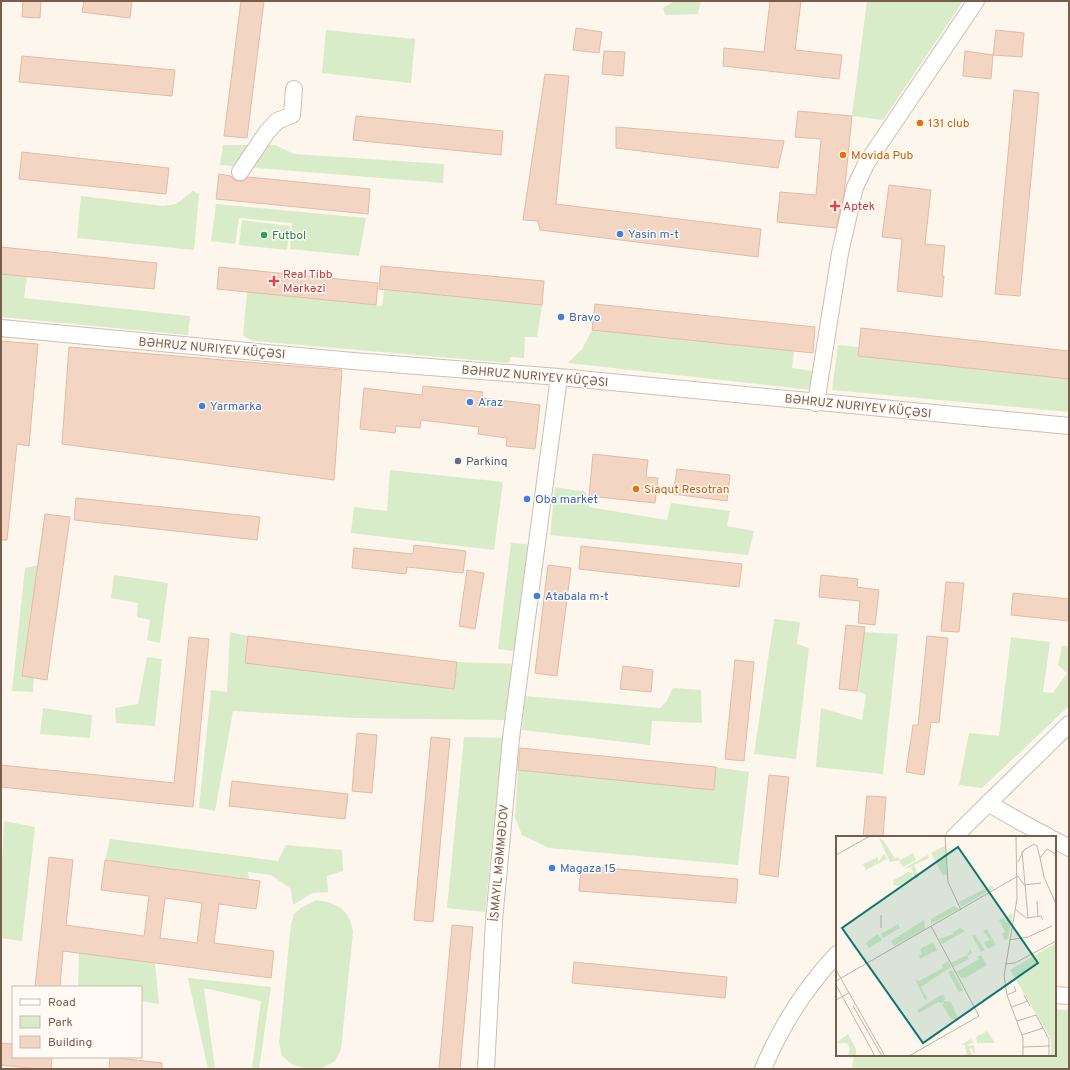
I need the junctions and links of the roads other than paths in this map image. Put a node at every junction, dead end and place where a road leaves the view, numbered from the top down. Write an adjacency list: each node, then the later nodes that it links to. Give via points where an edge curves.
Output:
1 (976, 1): 6 (street, via 866,164 855,187 840,253)
2 (294, 89): 3 (street, via 292,115 277,121)
3 (240, 172)
4 (1, 328): 5 (street, BƏHRUZ NURIYEV KÜÇƏSI)
5 (559, 377): 6 (street, BƏHRUZ NURIYEV KÜÇƏSI); 17 (street, via 511,738 494,921)
6 (816, 403): 7 (street, BƏHRUZ NURIYEV KÜÇƏSI)
7 (1069, 426)
8 (1069, 724): 9 (street)
9 (988, 803): 10 (street); 11 (street)
10 (955, 836)
11 (1047, 836)
12 (1056, 841): 13 (street)
13 (1069, 848)
14 (836, 955): 18 (street, via 797,1003 778,1035)
15 (1056, 994): 16 (street)
16 (1069, 996)
17 (486, 1069)
18 (763, 1069)

